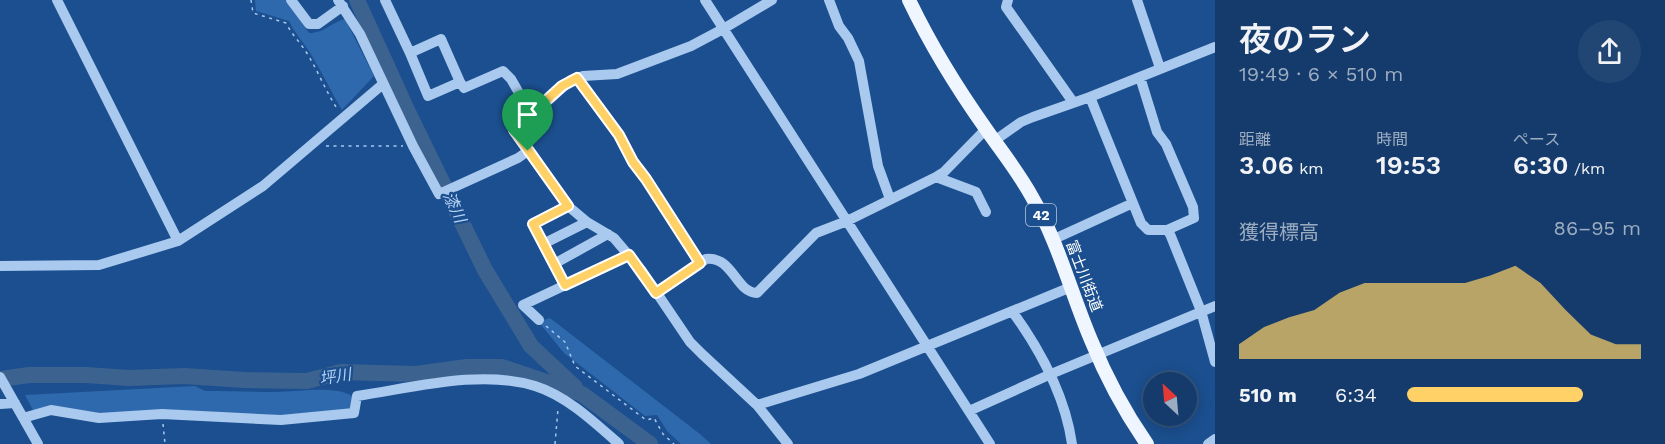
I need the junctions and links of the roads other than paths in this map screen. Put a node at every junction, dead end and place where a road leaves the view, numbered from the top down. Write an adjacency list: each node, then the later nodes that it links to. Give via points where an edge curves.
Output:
1 (57, 0): 33 (street)
2 (291, 0): 10 (street, via 309,24 318,24)
3 (385, 0): 13 (street)
4 (705, 0): 11 (street)
5 (772, 0): 11 (street)
6 (829, 0): 24 (street, via 859,61 878,166)
7 (909, 0): 21 (main road, 富士川街道 / 42, via 933,49)
8 (1008, 0): 19 (street, via 1006,7)
9 (1137, 0): 14 (street)
10 (341, 3): 17 (street)
11 (723, 29): 20 (street, via 691,46 617,74 577,78); 28 (street)
12 (1215, 47): 14 (street)
13 (410, 53): 16 (street, via 441,39); 16 (street, via 428,96)
14 (1160, 68): 15 (street)
15 (1140, 77): 18 (street); 30 (street, via 1157,132 1193,207 1194,218)
16 (460, 82): 20 (street, via 464,88 502,71)
17 (384, 84): 22 (street, via 438,194); 33 (street, via 262,186)
18 (1090, 97): 19 (street); 25 (street)
19 (1073, 102): 21 (street)
20 (531, 114): 22 (street, via 514,130)
21 (990, 135): 23 (street); 32 (main road, 富士川街道 / 42, via 1033,198)
22 (528, 151): 26 (street)
23 (936, 177): 24 (street); 27 (street, via 976,192)
24 (890, 199): 28 (street)
25 (1133, 204): 30 (street, via 1148,230); 32 (street)
26 (568, 206): 29 (street); 34 (street, via 533,224)
27 (986, 213)
28 (847, 221): 40 (street, via 816,233 757,293 748,291 720,260 706,259); 45 (street)
29 (587, 222): 31 (street); 34 (street)
30 (1167, 230): 43 (street)
31 (608, 234): 35 (street); 36 (street)
32 (1052, 240): 39 (main road, 富士川街道 / 42)
33 (178, 241): 37 (street, via 99,265)
34 (543, 244): 36 (street)
35 (629, 255): 38 (street); 40 (street)
36 (554, 264): 38 (street)
37 (0, 266)
38 (565, 285): 44 (street, via 523,305)
39 (1071, 287): 42 (street); 46 (main road, 富士川街道 / 42)
40 (656, 293): 52 (street, via 702,354)
41 (1215, 306): 43 (street)
42 (1012, 311): 45 (street); 48 (street)
43 (1201, 311): 46 (street); 47 (street)
44 (539, 320)
45 (927, 347): 52 (street, via 859,374); 53 (street)
46 (1097, 354): 48 (street); 61 (main road, 富士川街道 / 42, via 1126,413)
47 (1215, 362)
48 (1051, 374): 53 (street); 60 (street, via 1066,411)
49 (2, 382): 50 (street)
50 (15, 403): 51 (street); 54 (street)
51 (0, 404)
52 (757, 405): 58 (street)
53 (969, 411): 59 (street)
54 (23, 418): 56 (street); 57 (street, via 51,410 99,418 162,414 281,420 354,413 357,396 483,378 536,387 559,398)
55 (1215, 439): 62 (street)
56 (38, 444)
57 (619, 444)
58 (788, 444)
59 (990, 444)
60 (1072, 444)
61 (1147, 444)
62 (1208, 444)

